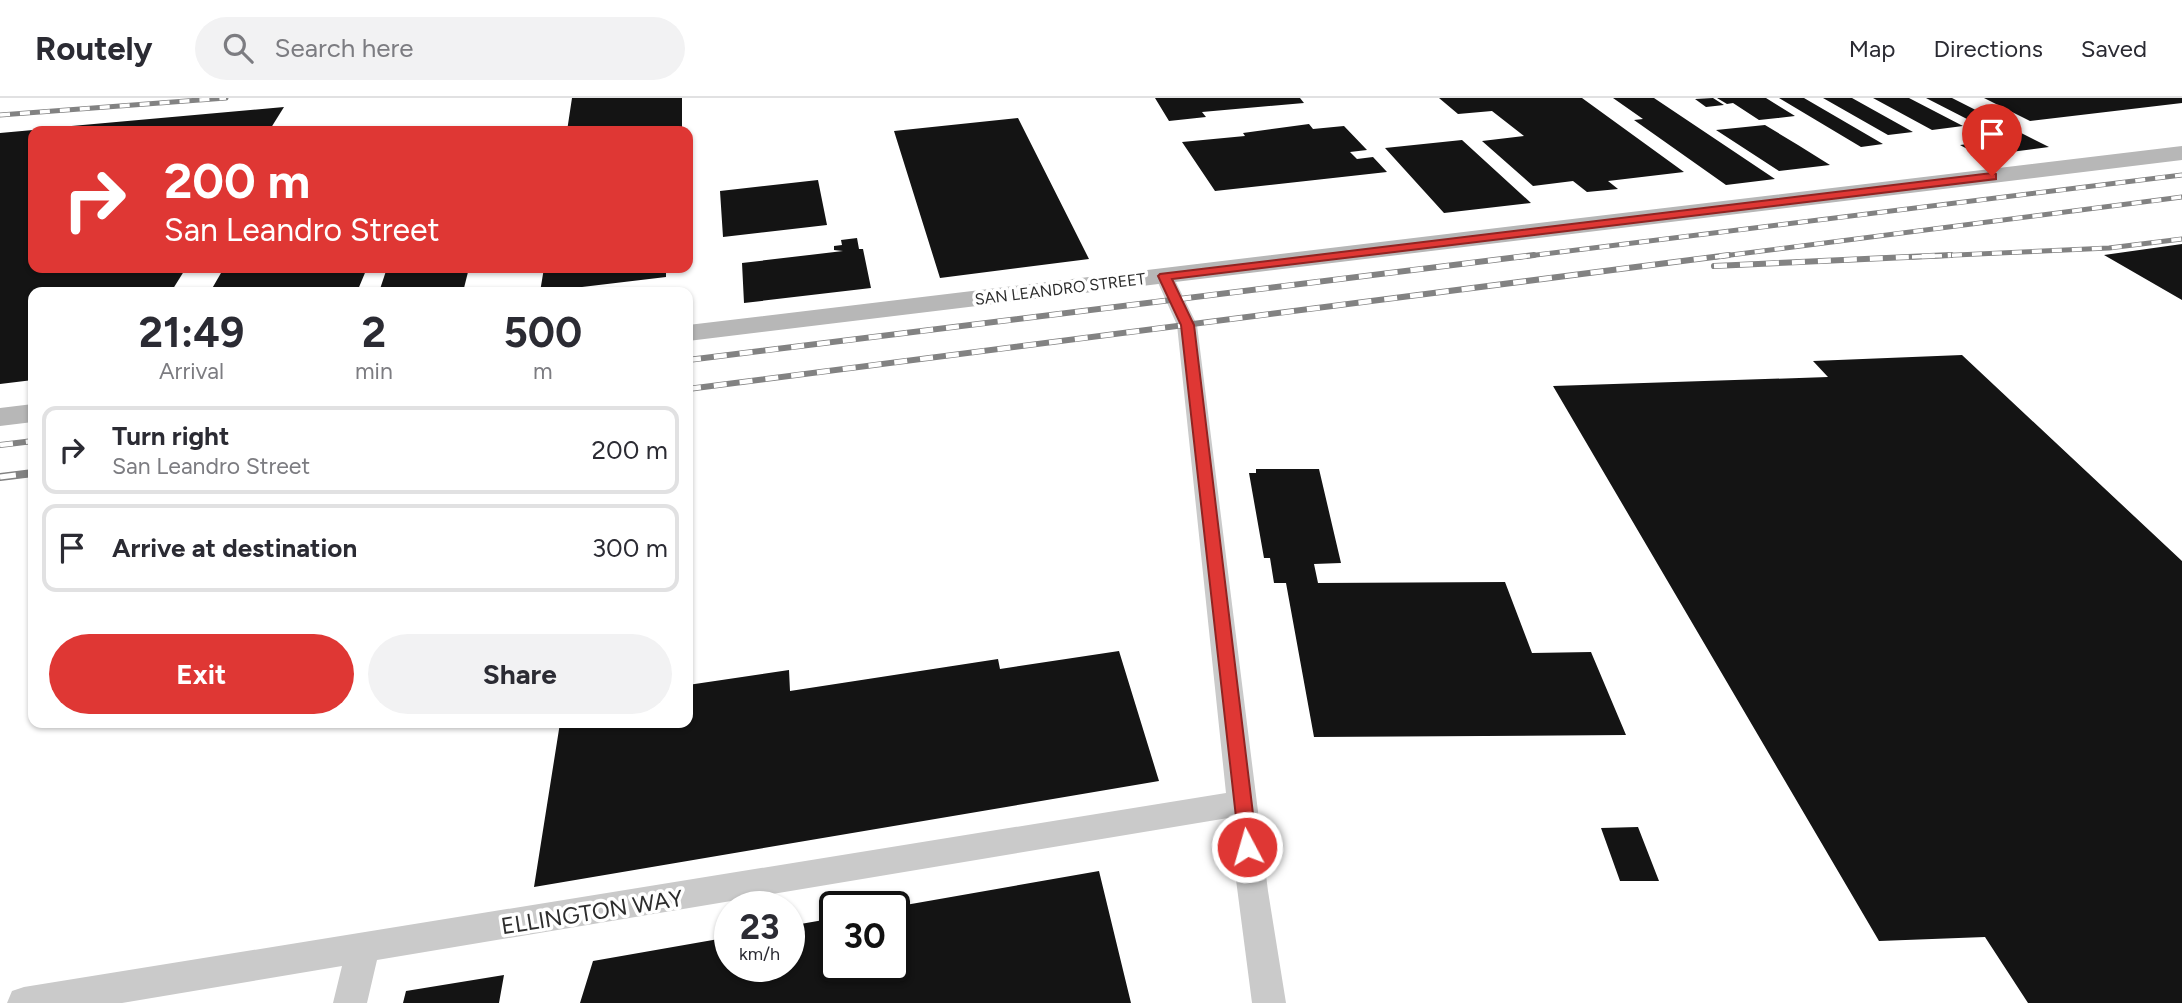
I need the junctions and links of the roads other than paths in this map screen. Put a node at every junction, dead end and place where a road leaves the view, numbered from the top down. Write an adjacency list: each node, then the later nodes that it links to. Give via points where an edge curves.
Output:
1 (2182, 153): 2 (main road, SAN LEANDRO STREET)
2 (1164, 276): 3 (main road, SAN LEANDRO STREET); 6 (street, via 1187,325)
3 (693, 332)
4 (28, 414): 5 (main road)
5 (0, 417)
6 (1242, 803): 7 (street, ELLINGTON WAY); 10 (street)
7 (363, 949): 8 (street, ELLINGTON WAY); 9 (street)
8 (24, 1003)
9 (350, 1003)
10 (1269, 1003)

